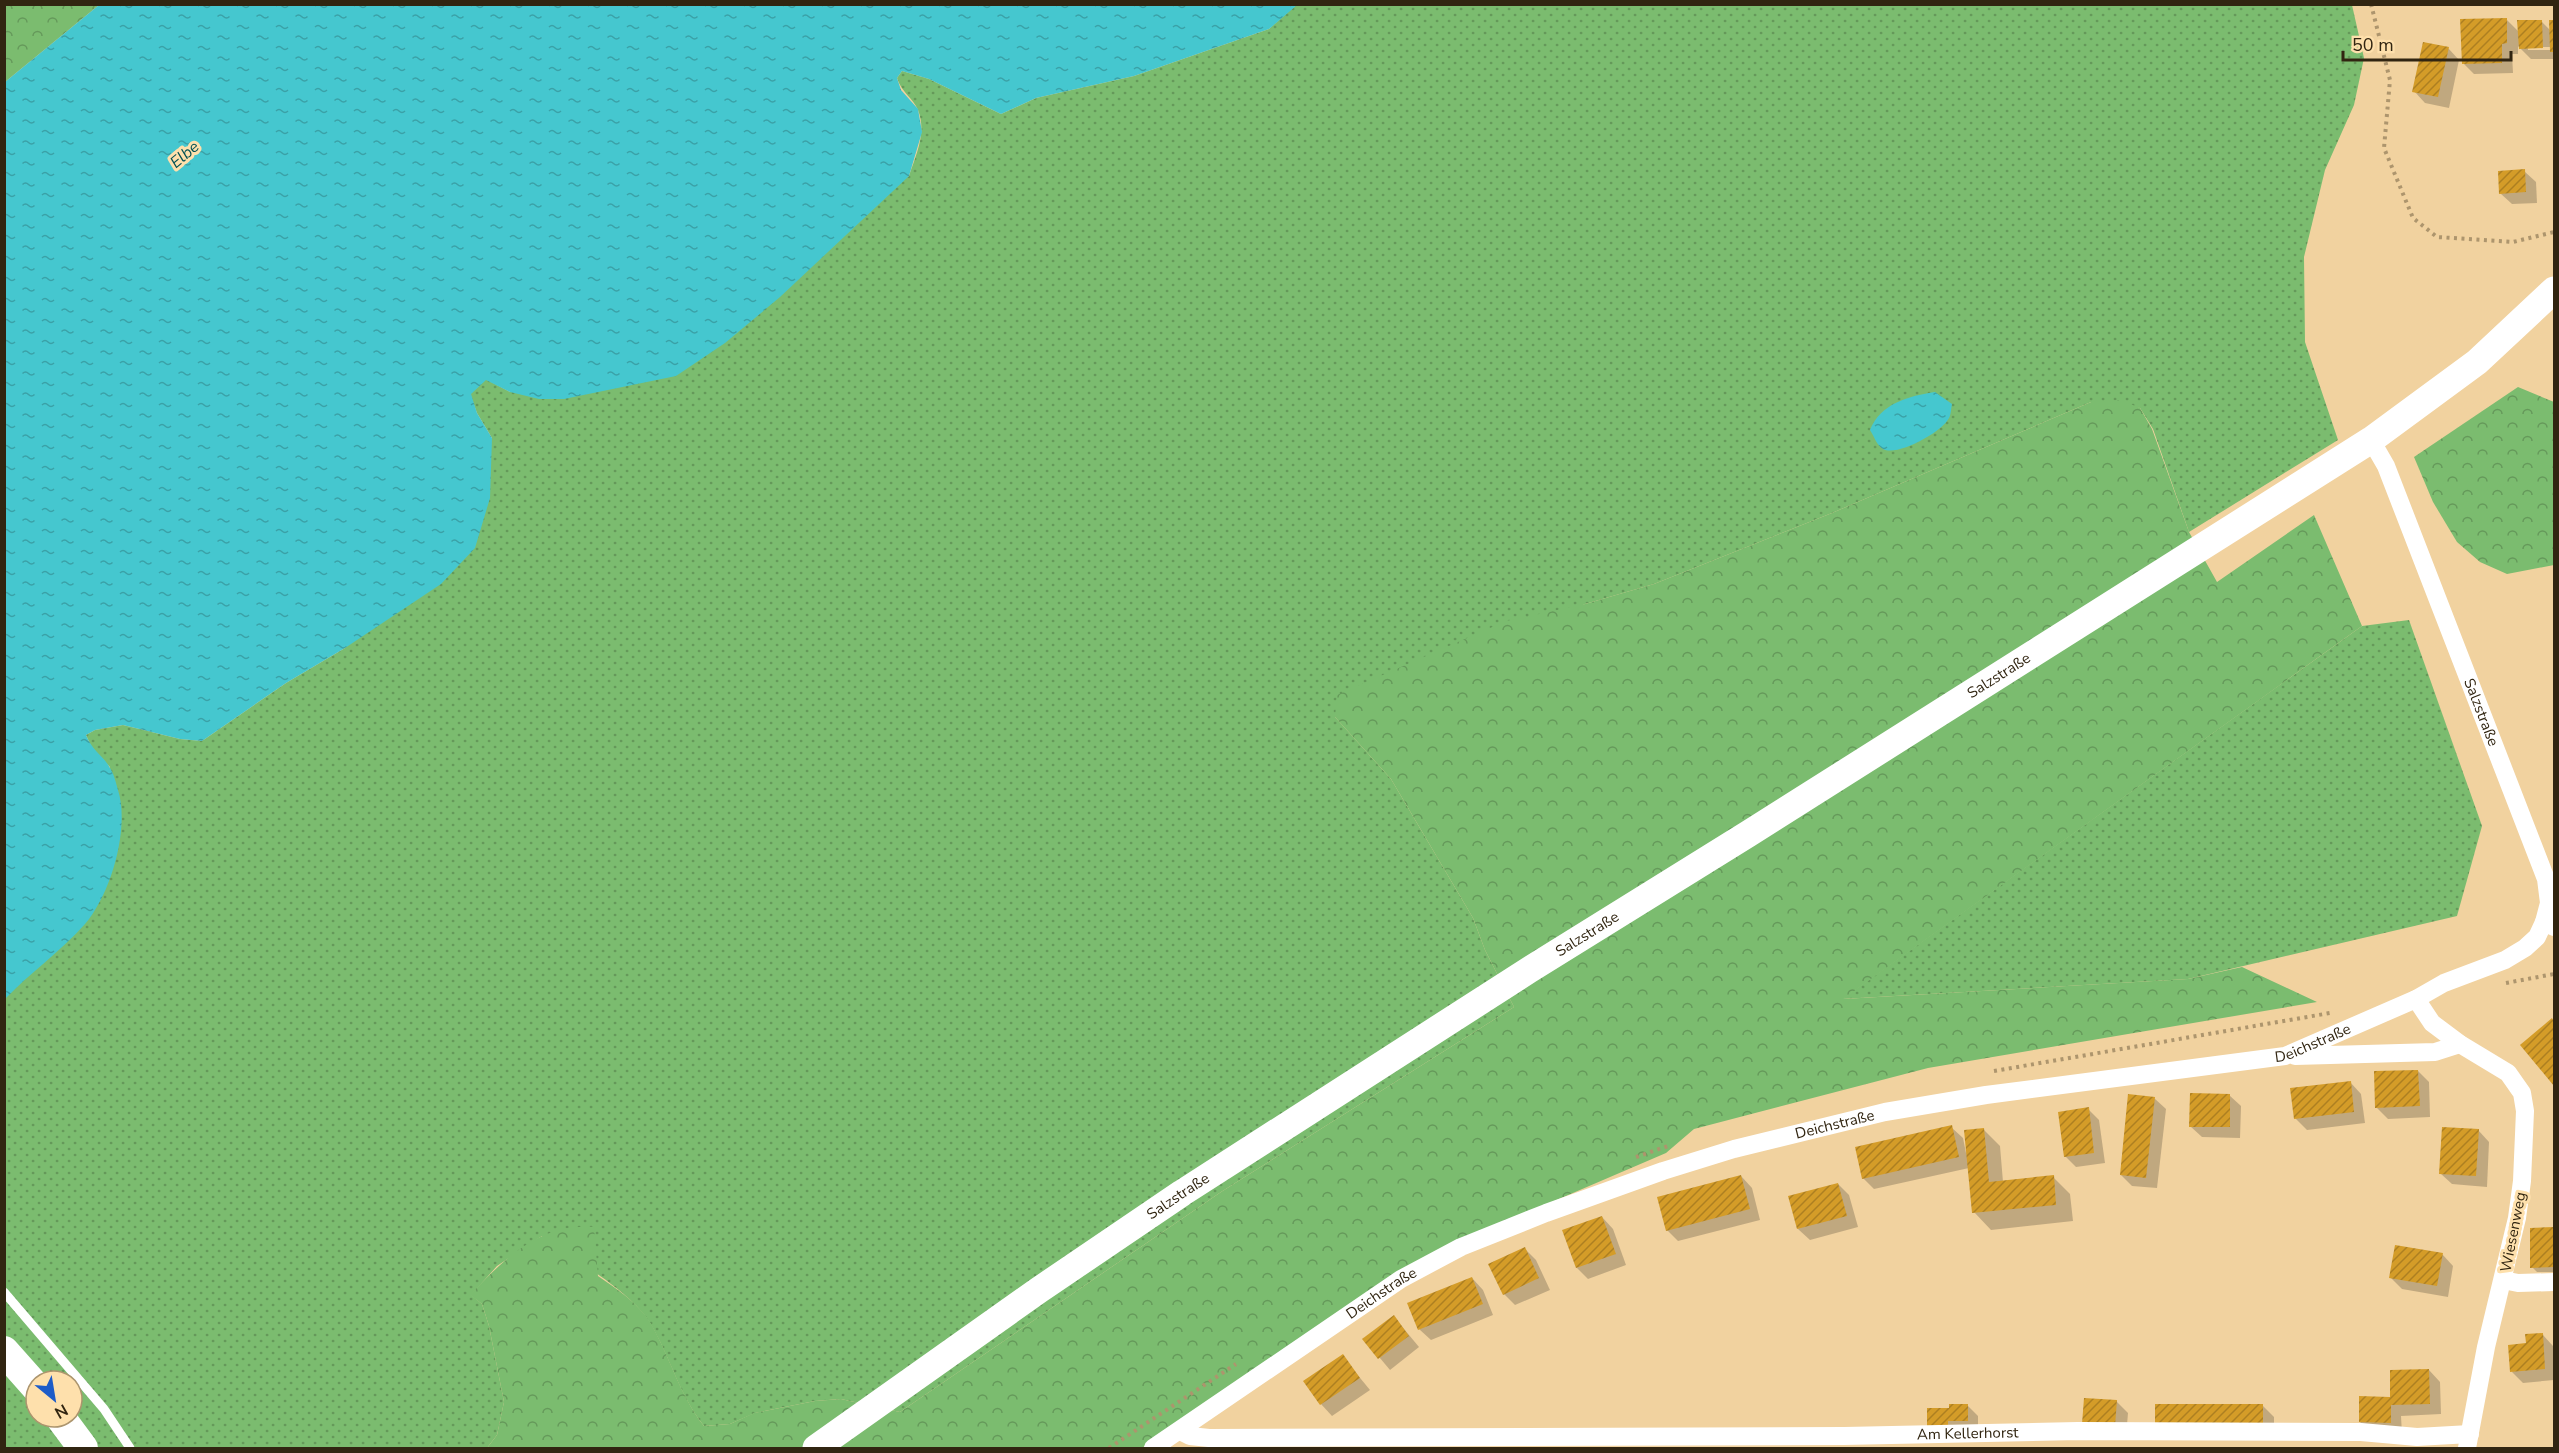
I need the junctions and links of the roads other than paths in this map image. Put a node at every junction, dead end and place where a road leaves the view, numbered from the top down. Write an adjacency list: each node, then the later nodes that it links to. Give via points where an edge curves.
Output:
1 (2554, 290): 2 (street, Salzstraße, via 2477,362)
2 (2371, 440): 3 (street, Salzstraße, via 2386,466 2546,879); 17 (street, Salzstraße, via 1182,1193)
3 (2549, 925): 4 (street, Deichstraße, via 2515,954)
4 (2416, 999): 5 (street, Wiesenweg, via 2432,1023); 6 (street, Deichstraße)
5 (2460, 1044): 6 (street, via 2435,1052); 7 (street, Wiesenweg, via 2508,1073 2522,1093 2522,1181)
6 (2285, 1056): 13 (street, Deichstraße, via 1885,1112 1734,1149 1663,1171 1461,1247 1401,1279)
7 (2504, 1280): 8 (street); 14 (street, Wiesenweg, via 2486,1347)
8 (2554, 1282)
9 (4, 1292): 16 (lane, via 104,1409)
10 (4, 1351): 11 (main road)
11 (24, 1374)
12 (69, 1429): 15 (main road)
13 (1180, 1431): 14 (street, Am Kellerhorst, via 1209,1438 2361,1432); 18 (street, Deichstraße)
14 (2469, 1441)
15 (83, 1449)
16 (130, 1449)
17 (816, 1449)
18 (1153, 1449)

